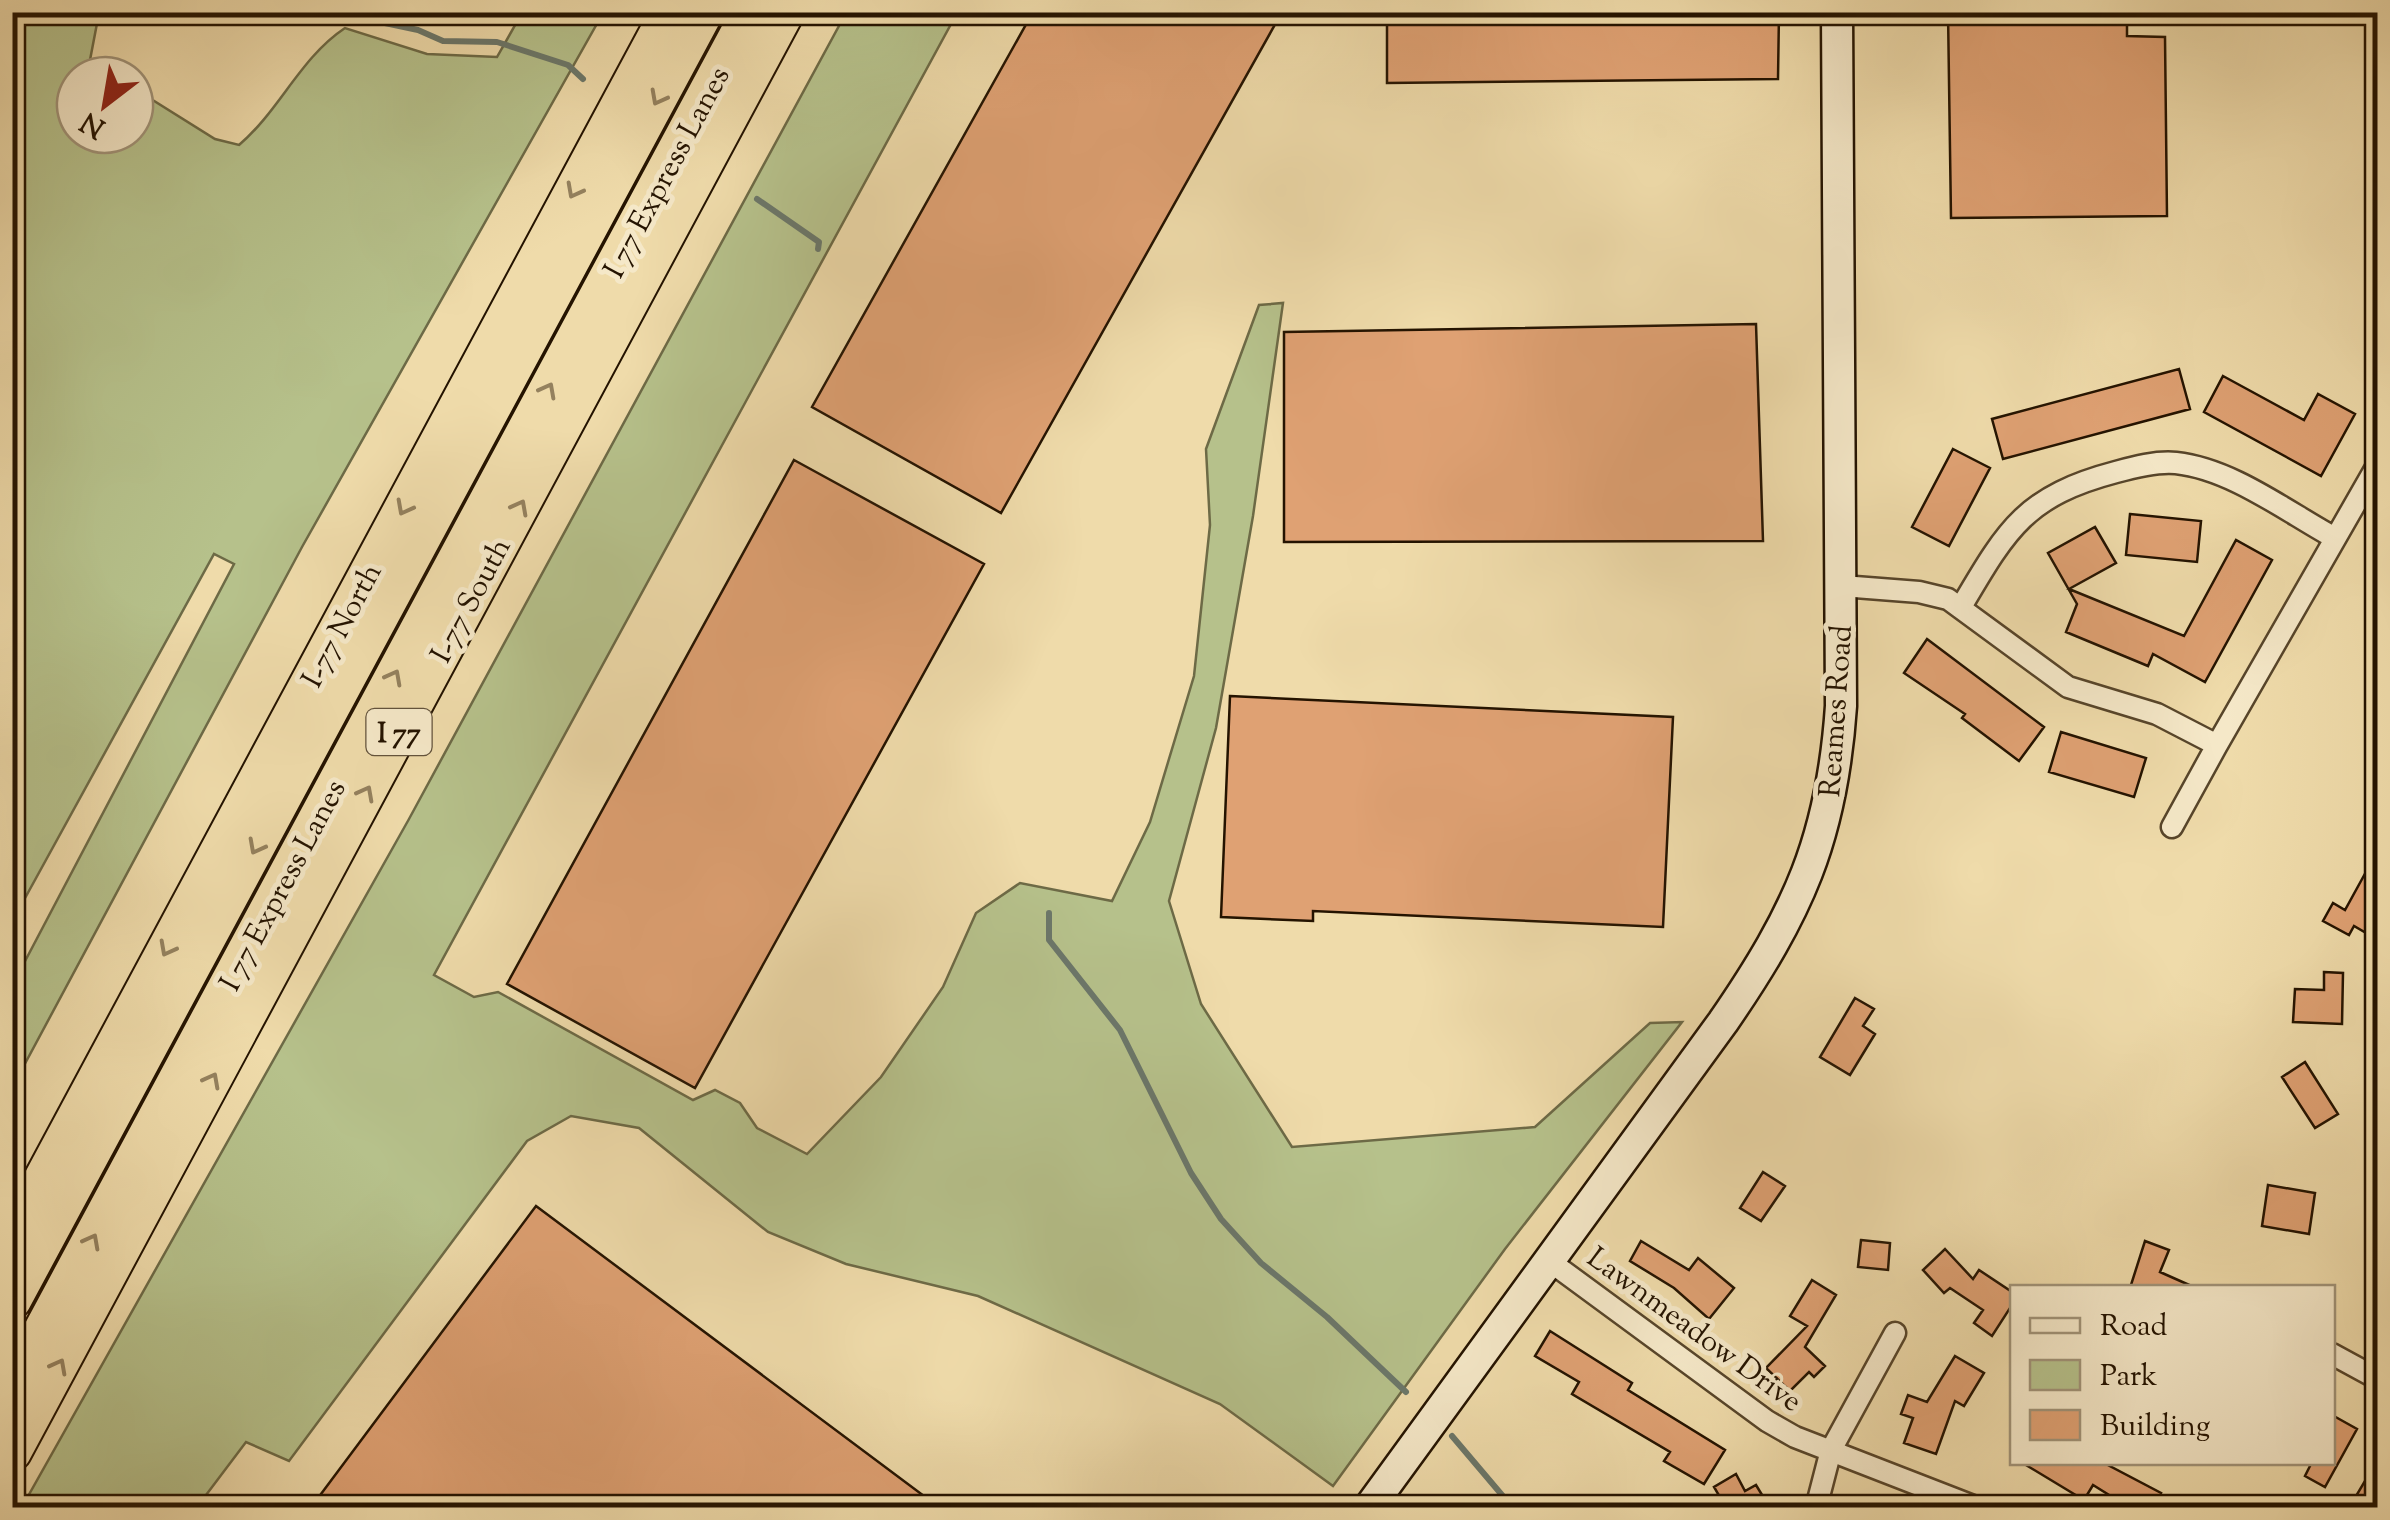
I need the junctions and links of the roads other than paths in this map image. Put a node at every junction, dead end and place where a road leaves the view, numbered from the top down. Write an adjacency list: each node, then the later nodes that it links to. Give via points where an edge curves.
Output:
1 (670, 12): 12 (highway, I-77 North, one-way to 12)
2 (704, 12): 14 (highway, I 77 Express Lanes / I 77, one-way to 14)
3 (751, 12): 18 (highway, I 77 Express Lanes / I 77, one-way to 3)
4 (785, 12): 20 (highway, I-77 South / I 77, one-way to 4)
5 (1836, 12): 8 (main road, Reames Road)
6 (2378, 464): 7 (street)
7 (2335, 538): 9 (street, via 2223,477 2176,463 2136,467 2038,502 1991,557); 10 (street)
8 (1842, 586): 9 (street, via 1919,592); 13 (main road, Reames Road, via 1835,774 1812,867 1788,924)
9 (1961, 606): 10 (street, via 2068,686 2158,714)
10 (2217, 746): 11 (street)
11 (2172, 827)
12 (12, 1236)
13 (1548, 1260): 19 (street, Lawnmeadow Drive, via 1766,1422); 21 (main road, Reames Road)
14 (12, 1300)
15 (1895, 1332): 19 (street)
16 (2335, 1356): 17 (street)
17 (2378, 1379)
18 (12, 1388)
19 (1831, 1450): 22 (street); 23 (street, Lawnmeadow Drive)
20 (12, 1452)
21 (1369, 1508)
22 (1816, 1508)
23 (1978, 1508)

